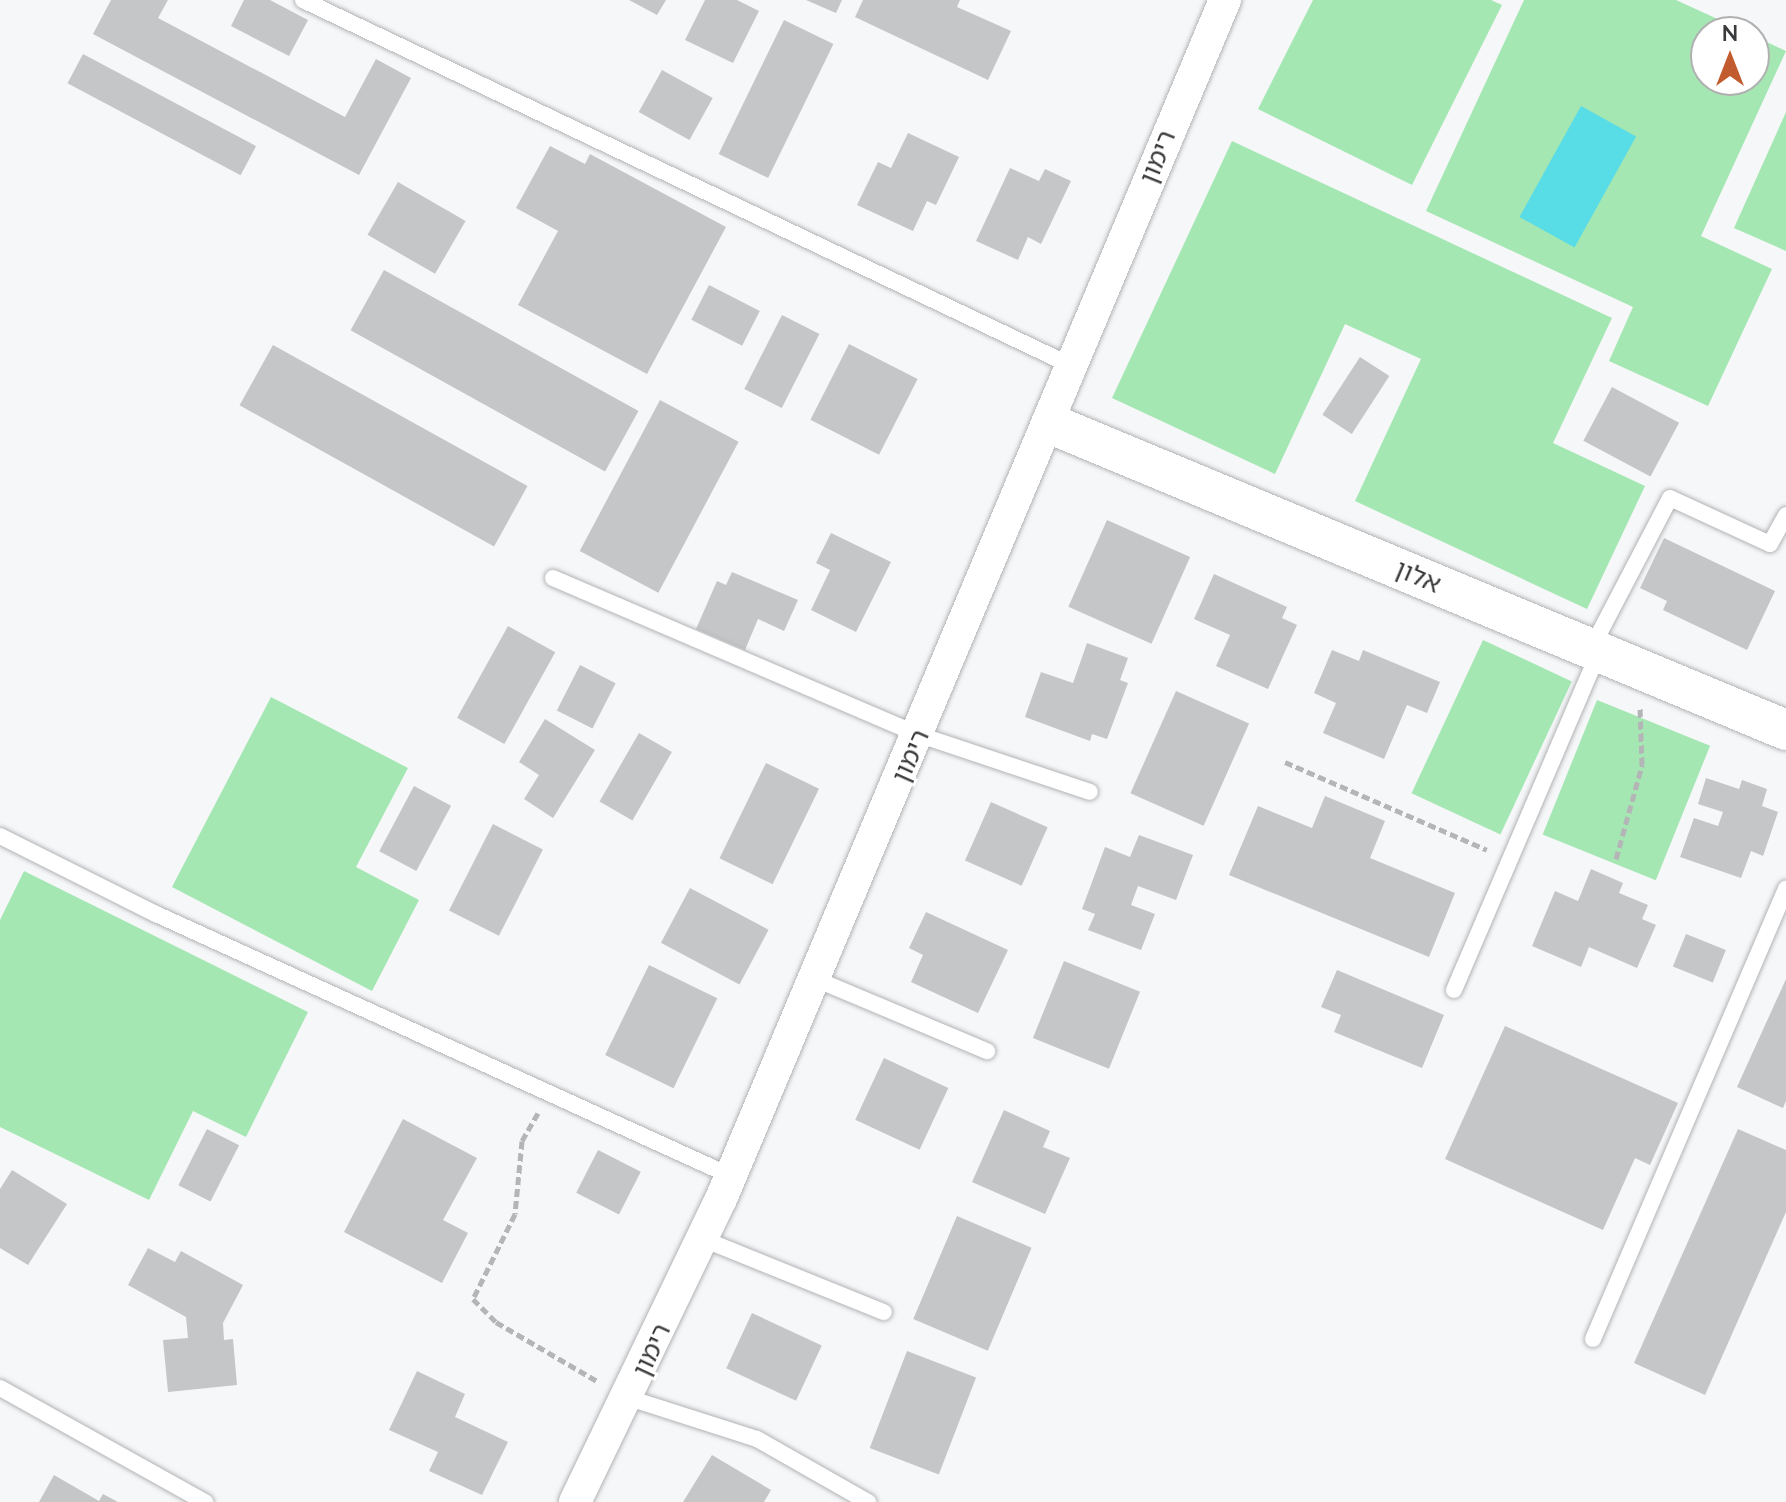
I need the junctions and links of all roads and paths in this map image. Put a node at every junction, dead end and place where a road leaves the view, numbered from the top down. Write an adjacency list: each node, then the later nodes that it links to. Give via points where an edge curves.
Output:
1 (303, 0): 3 (lane)
2 (1225, 0): 3 (street, רימון)
3 (1074, 367): 4 (street, רימון)
4 (1051, 424): 7 (street, אלון); 10 (street, רימון)
5 (1786, 515): 7 (lane, via 1770,544 1670,498)
6 (553, 578): 10 (lane)
7 (1595, 650): 8 (street, אלון); 15 (lane)
8 (1639, 669): 9 (street, אלון); 14 (path, via 1642,765)
9 (1786, 730)
10 (920, 735): 12 (lane); 17 (street, רימון)
11 (1285, 762): 15 (path)
12 (1090, 792)
13 (0, 836): 20 (lane)
14 (1616, 859)
15 (1510, 860): 18 (lane)
16 (1786, 889): 24 (lane)
17 (813, 978): 19 (lane); 21 (street, רימון)
18 (1454, 990)
19 (987, 1051)
20 (549, 1093): 21 (lane); 26 (path, via 522,1141 515,1214 473,1299 531,1344)
21 (731, 1176): 22 (street, רימון)
22 (703, 1239): 23 (lane); 26 (street, רימון)
23 (884, 1312)
24 (1593, 1339)
25 (0, 1388): 27 (lane)
26 (629, 1398): 28 (street, רימון); 29 (lane, via 757,1439)
27 (205, 1502)
28 (575, 1502)
29 (868, 1502)

